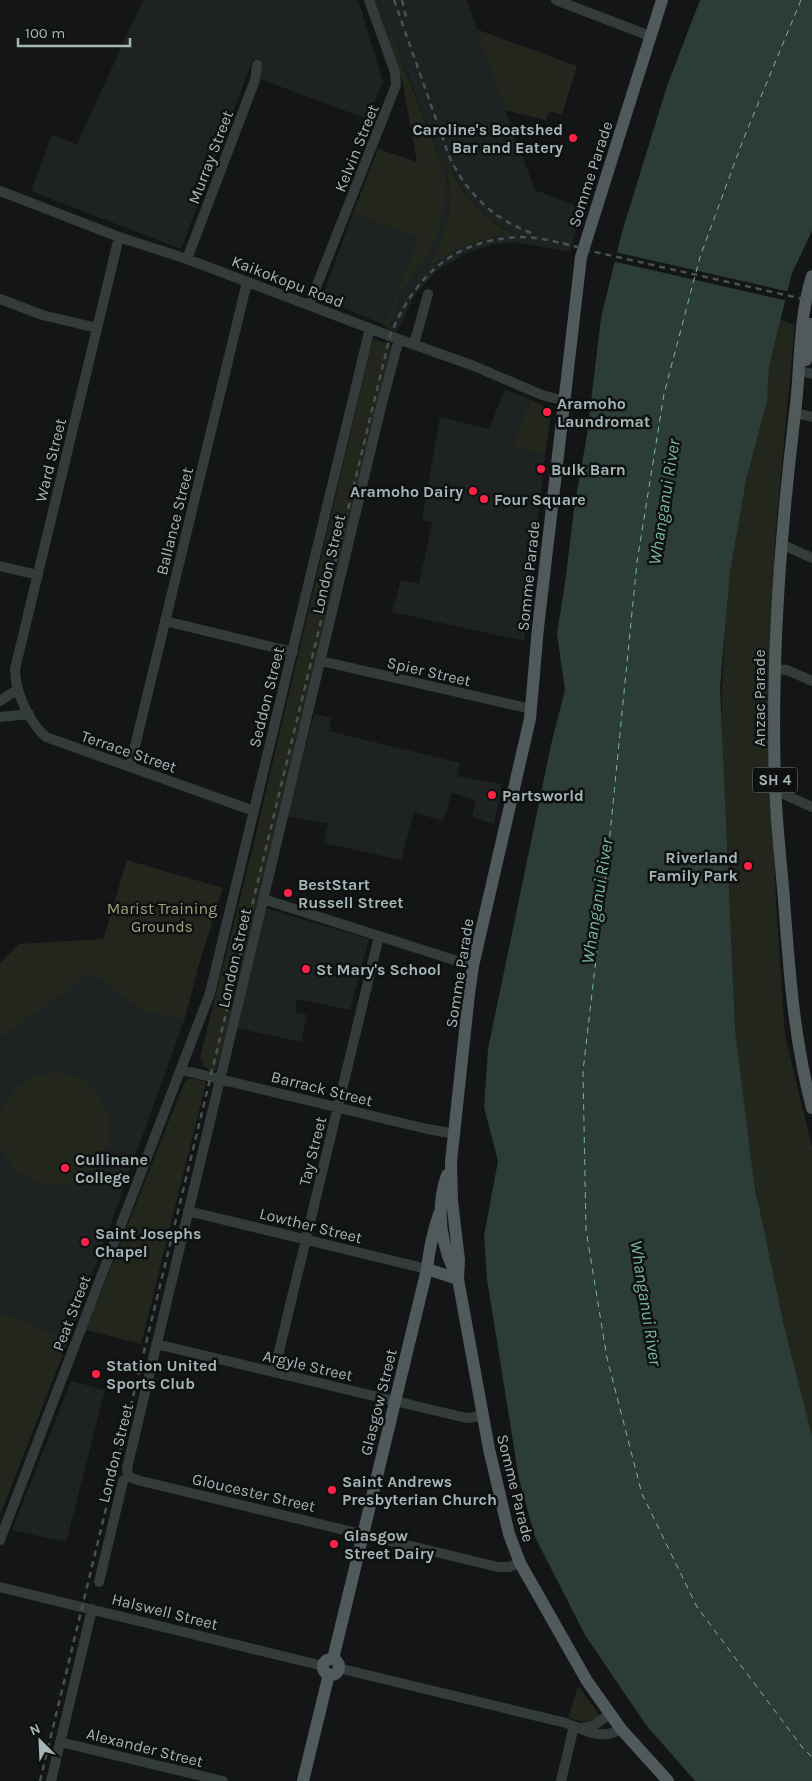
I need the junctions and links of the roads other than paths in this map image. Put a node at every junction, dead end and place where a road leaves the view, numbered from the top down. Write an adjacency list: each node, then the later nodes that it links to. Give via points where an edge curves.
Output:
1 (369, 0): 13 (street, Kelvin Street, via 395,72 396,85)
2 (556, 0): 4 (street)
3 (662, 0): 4 (main road, Somme Parade)
4 (650, 36): 20 (main road, Somme Parade, via 581,256)
5 (257, 65): 8 (street, Murray Street, via 255,80)
6 (0, 191): 7 (street, Kaikokopu Road)
7 (119, 237): 8 (street, Kaikokopu Road); 15 (street, Ward Street)
8 (187, 259): 10 (street, Kaikokopu Road)
9 (812, 276): 21 (main road, Anzac Parade / SH 4, via 803,316)
10 (247, 282): 13 (street, Kaikokopu Road); 27 (street, Ballance Street)
11 (428, 294): 18 (street)
12 (0, 299): 15 (street, via 42,315)
13 (309, 305): 16 (street, Kaikokopu Road)
14 (812, 324): 19 (main road, Anzac Parade / SH 4)
15 (97, 328): 26 (street, Ward Street)
16 (370, 328): 17 (street, Kaikokopu Road); 28 (street, Seddon Street)
17 (399, 339): 18 (street, Kaikokopu Road); 29 (street, London Street)
18 (414, 344): 20 (street, Kaikokopu Road, via 520,387)
19 (808, 373): 21 (main road, Anzac Parade / SH 4)
20 (564, 401): 34 (main road, Somme Parade)
21 (796, 410): 22 (street); 23 (main road, Anzac Parade / SH 4)
22 (812, 417)
23 (782, 544): 24 (street); 30 (main road, Anzac Parade / SH 4)
24 (812, 558)
25 (0, 566): 26 (street)
26 (38, 575): 32 (street, Ward Street, via 15,669)
27 (165, 621): 28 (street); 37 (street, Ballance Street)
28 (293, 652): 40 (street, Seddon Street)
29 (321, 661): 34 (street, Spier Street); 41 (street, London Street)
30 (775, 669): 31 (street, via 787,670); 38 (main road, Anzac Parade / SH 4)
31 (812, 681)
32 (18, 690): 33 (street); 35 (street, Terrace Street)
33 (0, 701)
34 (531, 709): 43 (main road, Somme Parade)
35 (29, 714): 36 (street); 37 (street, Terrace Street, via 46,737)
36 (0, 717)
37 (130, 767): 40 (street, Terrace Street)
38 (776, 794): 39 (street, via 781,793); 47 (main road, Anzac Parade / SH 4, via 795,1025)
39 (812, 807)
40 (254, 811): 44 (street, Seddon Street, via 215,978)
41 (263, 899): 42 (street); 45 (street, London Street)
42 (379, 936): 43 (street); 46 (street, Tay Street)
43 (473, 966): 48 (main road, Somme Parade)
44 (182, 1070): 45 (street, Barrack Street); 63 (street, Peat Street)
45 (220, 1079): 46 (street, Barrack Street); 51 (street, London Street)
46 (338, 1107): 48 (street, Barrack Street); 54 (street, Tay Street)
47 (812, 1108)
48 (455, 1134): 49 (main road, Somme Parade)
49 (451, 1162): 50 (main road, Somme Parade); 52 (main road, Somme Parade)
50 (452, 1201): 53 (main road, Glasgow Street); 56 (main road, Somme Parade)
51 (188, 1211): 54 (street, Lowther Street); 57 (street, London Street)
52 (439, 1214): 53 (main road, Somme Parade); 55 (main road, Glasgow Street)
53 (443, 1237): 55 (main road, Glasgow Street); 56 (main road, Somme Parade)
54 (305, 1239): 55 (street, Lowther Street); 58 (street, Tay Street)
55 (427, 1269): 56 (main road); 59 (main road, Glasgow Street)
56 (458, 1278): 60 (main road, Somme Parade)
57 (156, 1344): 58 (street, Argyle Street); 61 (street, London Street, via 126,1468)
58 (274, 1372): 59 (street, Argyle Street)
59 (395, 1401): 60 (street, Argyle Street, via 467,1418); 62 (main road, Glasgow Street)
60 (483, 1416): 64 (main road, Somme Parade, via 508,1534)
61 (128, 1476): 62 (street, Gloucester Street); 65 (street, London Street, via 123,1481)
62 (363, 1534): 64 (street, Gloucester Street, via 498,1567); 68 (main road, Glasgow Street)
63 (0, 1540)
64 (520, 1563): 69 (main road, Somme Parade, via 575,1661)
65 (99, 1582)
66 (0, 1587): 67 (street, Halswell Street)
67 (92, 1609): 68 (street, Halswell Street); 72 (street)
68 (331, 1667): 70 (street, Halswell Street); 75 (main road, Glasgow Street)
69 (610, 1714): 70 (street, via 593,1726); 71 (main road, Somme Parade)
70 (578, 1727): 71 (street, Halswell Street, via 587,1733 600,1734); 76 (street)
71 (621, 1729): 77 (main road, Somme Parade)
72 (60, 1742): 73 (street); 74 (street, Alexander Street)
73 (51, 1781)
74 (222, 1781)
75 (303, 1781)
76 (561, 1781)
77 (668, 1781)

